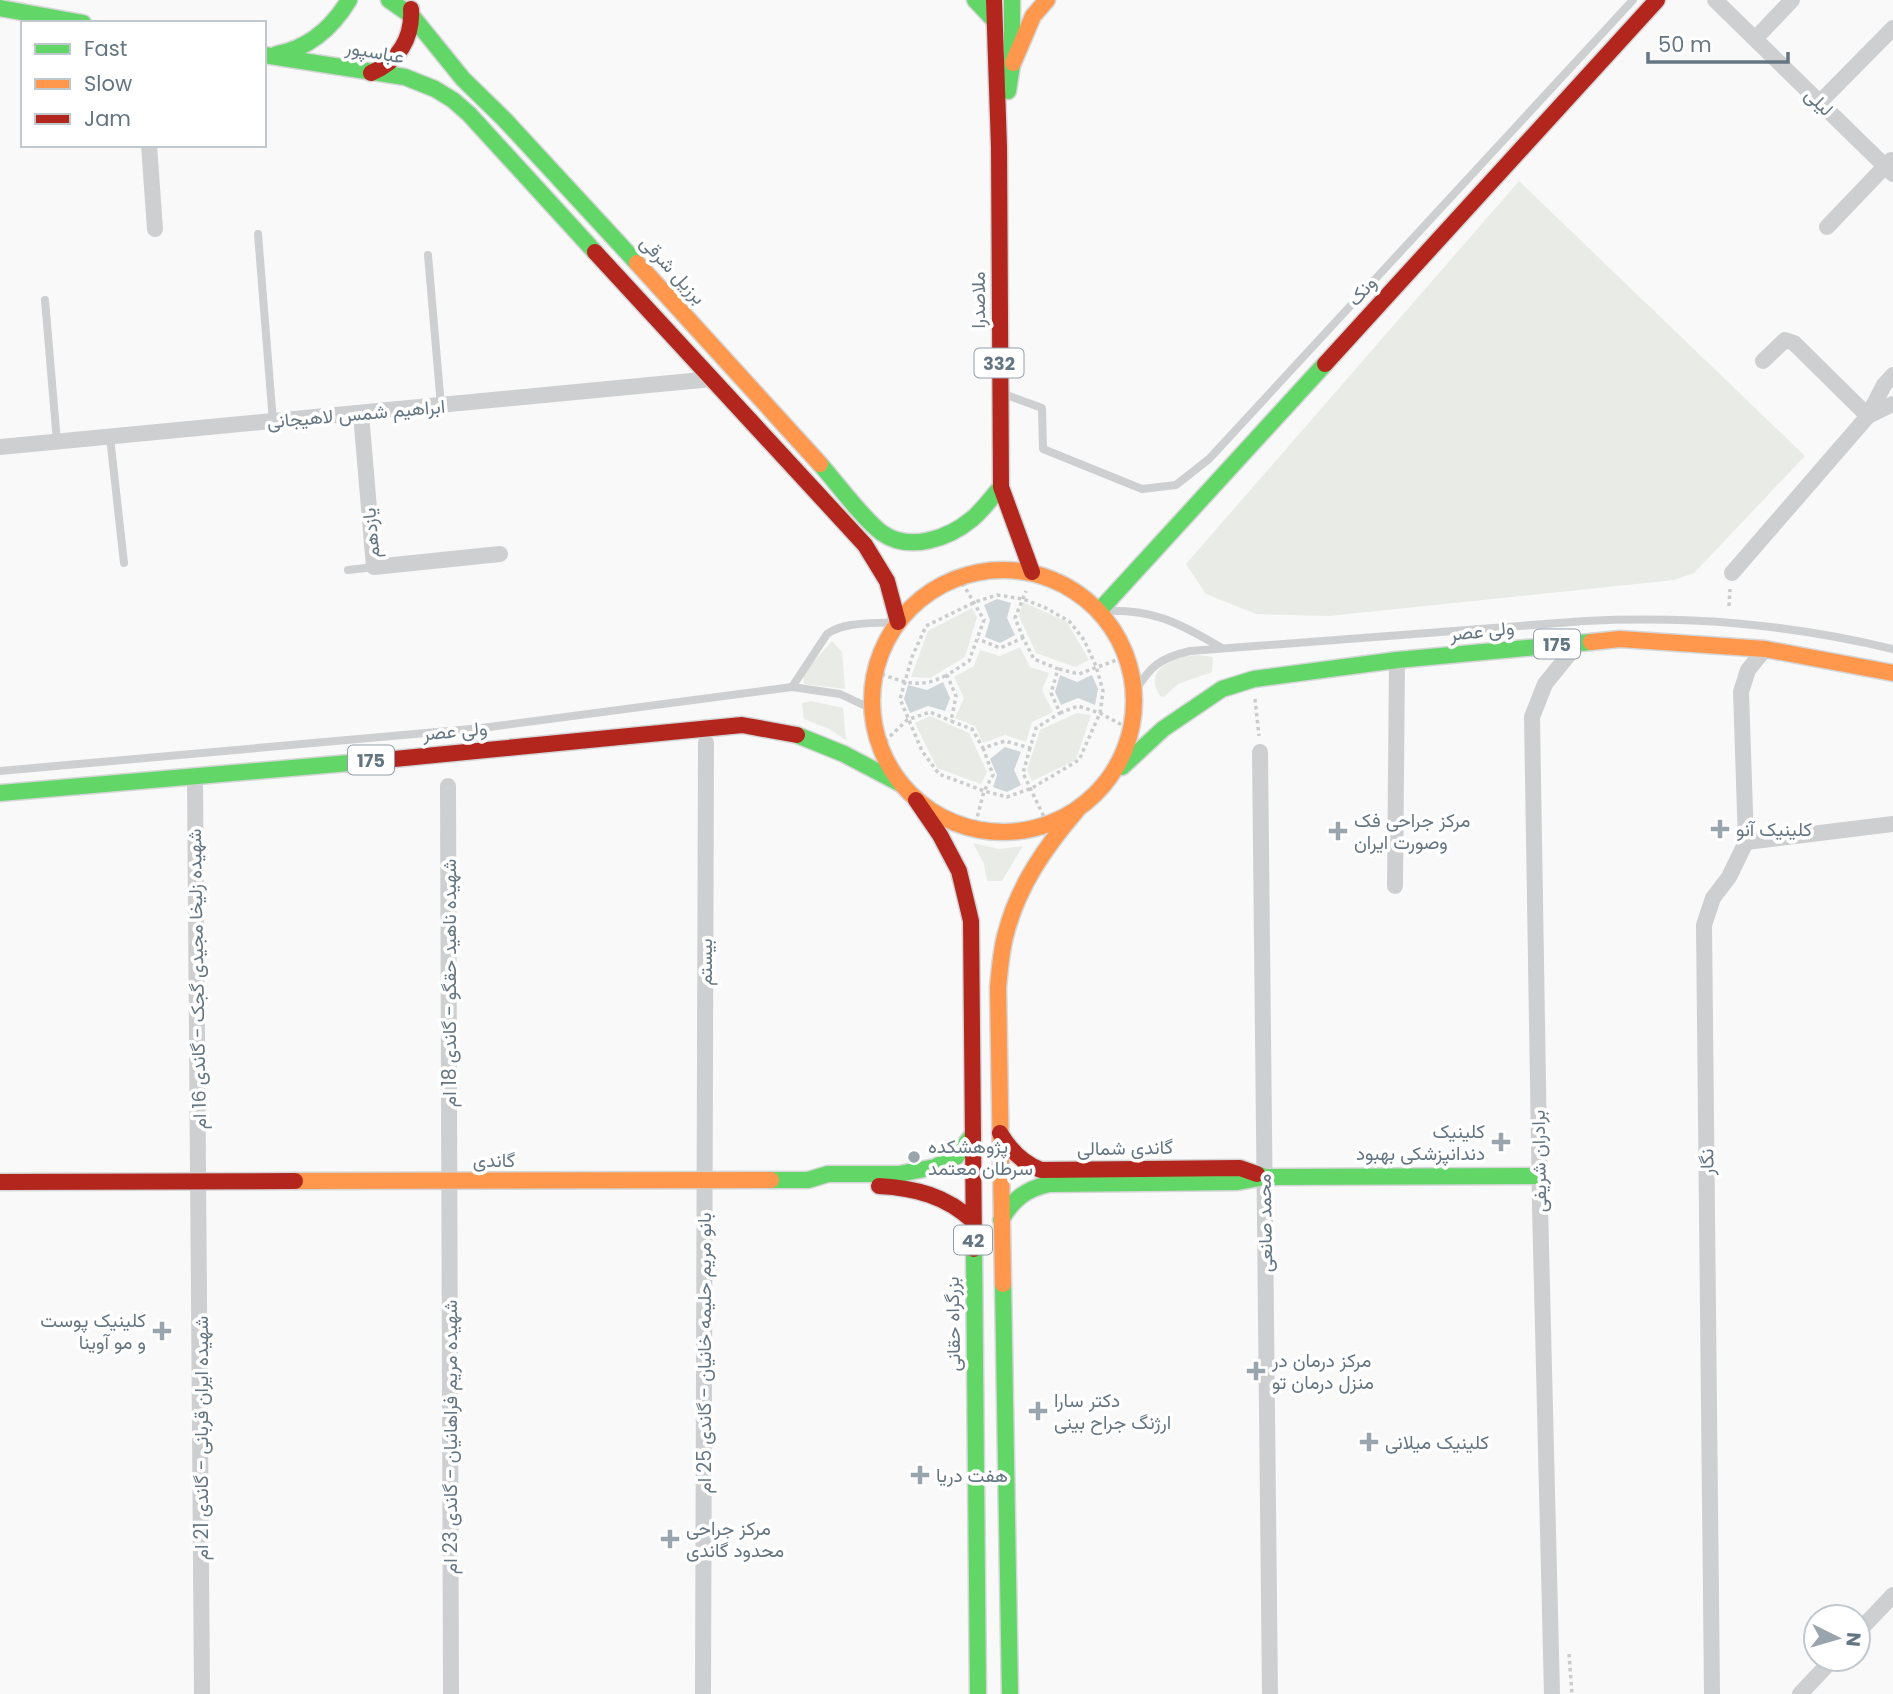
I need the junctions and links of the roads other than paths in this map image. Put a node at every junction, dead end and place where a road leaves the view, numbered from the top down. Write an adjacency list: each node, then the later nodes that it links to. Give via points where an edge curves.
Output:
1 (349, 0): 18 (main road, via 333,23 307,45)
2 (389, 0): 13 (main road, برزیل شرقی)
3 (409, 0): 13 (main road, برزیل شرقی)
4 (975, 0): 14 (main road)
5 (994, 0): 14 (main road, ملاصدرا / 332)
6 (1012, 0): 20 (main road, ملاصدرا / 332)
7 (1047, 0): 20 (main road, ملاصدرا / 332, via 1033,16)
8 (1633, 0): 37 (lane, via 1209,459 1176,485 1142,489 1043,449 1042,408)
9 (1657, 0): 53 (main road, ونک)
10 (1715, 0): 17 (street, لیلی)
11 (1792, 0): 17 (street)
12 (0, 8): 15 (main road)
13 (412, 16): 21 (main road, via 397,57); 22 (main road, برزیل شرقی)
14 (993, 19): 27 (main road, ملاصدرا / 332)
15 (72, 21)
16 (1893, 28): 23 (street)
17 (1755, 39): 23 (street, لیلی)
18 (266, 55)
19 (266, 55): 21 (main road, عباسپور)
20 (1012, 65): 27 (main road, ملاصدرا / 332)
21 (371, 73): 24 (main road, عباسپور, via 435,89)
22 (463, 79): 24 (main road); 25 (main road, برزیل شرقی)
23 (1820, 102): 28 (street, لیلی)
24 (469, 114): 25 (main road); 36 (main road)
25 (504, 119): 46 (main road, برزیل شرقی, via 879,531 907,544 937,538 970,521)
26 (149, 147): 30 (street)
27 (999, 147): 37 (main road, ملاصدرا / 332)
28 (1890, 166): 29 (street)
29 (1827, 227)
30 (155, 229)
31 (258, 234): 42 (lane)
32 (429, 255): 39 (lane)
33 (45, 300): 44 (lane)
34 (1763, 361): 41 (street, via 1785,341 1794,343)
35 (1893, 375): 41 (street)
36 (712, 379): 39 (street, ابراهیم شمس لاهیجانی); 54 (main road, via 880,564)
37 (999, 392): 46 (main road, ملاصدرا / 332)
38 (1893, 404): 41 (street)
39 (441, 406): 40 (street, ابراهیم شمس لاهیجانی)
40 (361, 414): 42 (street, ابراهیم شمس لاهیجانی); 49 (street, یازدهم)
41 (1868, 416): 52 (street)
42 (273, 422): 43 (street, ابراهیم شمس لاهیجانی)
43 (110, 436): 44 (street, ابراهیم شمس لاهیجانی); 48 (lane)
44 (57, 442): 45 (street, ابراهیم شمس لاهیجانی)
45 (0, 447)
46 (1001, 487): 51 (main road, ملاصدرا / 332)
47 (500, 554): 49 (street, یازدهم)
48 (124, 563)
49 (374, 567): 50 (lane)
50 (348, 570)
51 (1032, 572): 53 (main road, via 1073,589); 54 (main road, via 995,569 959,577 925,595)
52 (1732, 573)
53 (1099, 611): 56 (lane, via 1150,613); 62 (main road, via 1127,656)
54 (898, 622): 61 (lane, via 832,630); 63 (main road, via 875,672)
55 (1579, 642): 57 (main road, ولی عصر / 175, via 1654,640); 59 (main road, ولی عصر / 175); 79 (street, برادران شریفی, via 1545,684 1532,718)
56 (1222, 648): 58 (lane, via 1648,618 1740,623); 62 (lane, via 1190,651 1159,661)
57 (1765, 649): 60 (main road, ولی عصر / 175); 75 (street, نگار, via 1748,670 1741,692)
58 (1893, 649)
59 (1397, 660): 68 (main road, ولی عصر / 175, via 1254,678 1222,689 1163,729); 76 (street)
60 (1893, 673)
61 (792, 687): 63 (lane, via 840,694); 66 (lane, via 502,726)
62 (1134, 693): 68 (main road, via 1131,730)
63 (872, 709): 69 (main road, via 880,746)
64 (706, 743): 81 (street, بیستم)
65 (1260, 752): 80 (street, محمد صانعی)
66 (0, 771)
67 (195, 777): 69 (main road, ولی عصر / 175, via 741,725 816,740); 71 (main road, ولی عصر / 175); 83 (street, شهیده زلیخا مجیدی گجک - گاندی 16 ام)
68 (1108, 780): 73 (main road, ولی عصر)
69 (901, 784): 72 (main road)
70 (448, 786): 84 (street, شهیده ناهید حقگو - گاندی 18 ام)
71 (0, 793)
72 (916, 800): 73 (main road, via 974,830 1012,832 1048,825); 78 (main road, بزرگراه حقانی / 42, via 959,871 971,921)
73 (1077, 810): 77 (main road, 42, via 1020,891 1007,925 998,987)
74 (1893, 824): 75 (street)
75 (1746, 842): 98 (street, نگار, via 1713,898 1704,925)
76 (1395, 886)
77 (1000, 1133): 80 (main road, گاندی شمالی, via 1010,1150 1041,1170 1240,1168); 86 (main road, 42)
78 (972, 1134): 82 (main road, گاندی, via 956,1157 935,1167 899,1174 828,1174); 87 (main road, بزرگراه حقانی / 42)
79 (1540, 1175): 80 (main road, گاندی شمالی); 97 (street, برادران شریفی)
80 (1265, 1177): 86 (main road, گاندی شمالی, via 1238,1182 1048,1184 1012,1200); 96 (street, محمد صانعی)
81 (705, 1180): 82 (main road, گاندی); 84 (main road, گاندی); 93 (street, بانو مریم حلیمه خانیان - گاندی 25 ام)
82 (808, 1180): 87 (main road, via 917,1189 952,1202)
83 (199, 1181): 84 (main road, گاندی); 85 (main road, گاندی); 91 (street, شهیده ایران قربانی - گاندی 21 ام)
84 (449, 1181): 92 (street, شهیده مریم فراهانیان - گاندی 23 ام)
85 (0, 1182)
86 (1001, 1220): 95 (main road, 42)
87 (973, 1221): 94 (main road, بزرگراه حقانی / 42)
88 (1893, 1595): 89 (street)
89 (1872, 1617)
90 (1820, 1673): 99 (street)
91 (202, 1694)
92 (451, 1694)
93 (703, 1694)
94 (978, 1694)
95 (1010, 1694)
96 (1270, 1694)
97 (1552, 1694)
98 (1712, 1694)
99 (1800, 1694)

